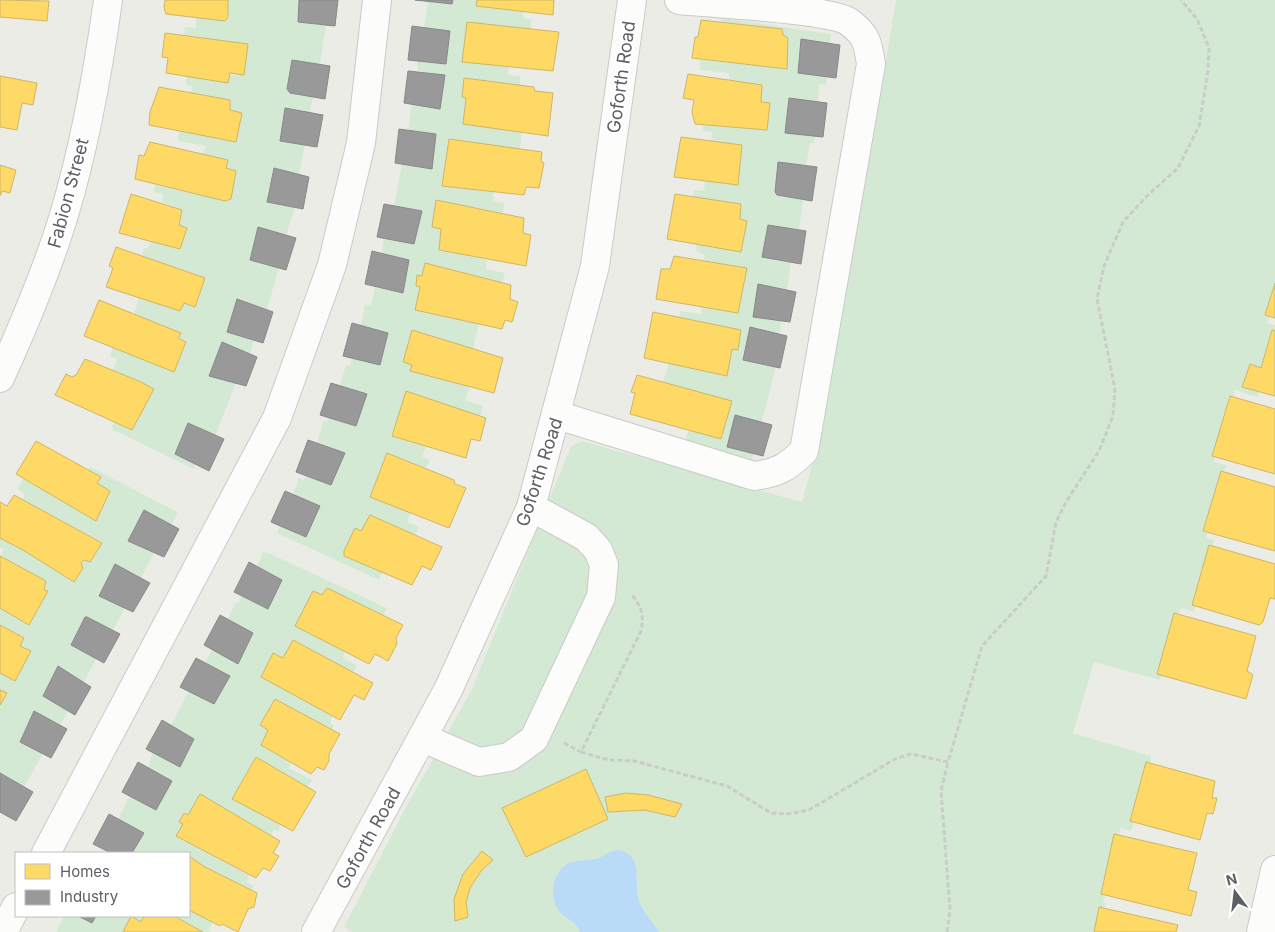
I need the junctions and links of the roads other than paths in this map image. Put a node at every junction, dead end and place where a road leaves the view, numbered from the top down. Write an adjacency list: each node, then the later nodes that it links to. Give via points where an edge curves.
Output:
1 (108, 0): 5 (street, Fabion Street, via 90,108 64,215 25,322)
2 (377, 0): 9 (street, via 361,143 332,265 277,418)
3 (632, 0): 6 (street, Goforth Road, via 595,266)
4 (679, 0): 6 (street, via 821,14 848,21 868,40 871,64 804,451 789,466 754,476)
5 (0, 378)
6 (557, 415): 7 (street, Goforth Road)
7 (531, 507): 8 (street, Goforth Road, via 448,690); 8 (street, via 586,537 598,550 604,566 601,597 534,739 509,757 479,762)
8 (422, 738): 13 (street, Goforth Road)
9 (47, 852)
10 (1275, 870): 14 (street)
11 (15, 909): 12 (street)
12 (2, 932)
13 (316, 932)
14 (1261, 932)

